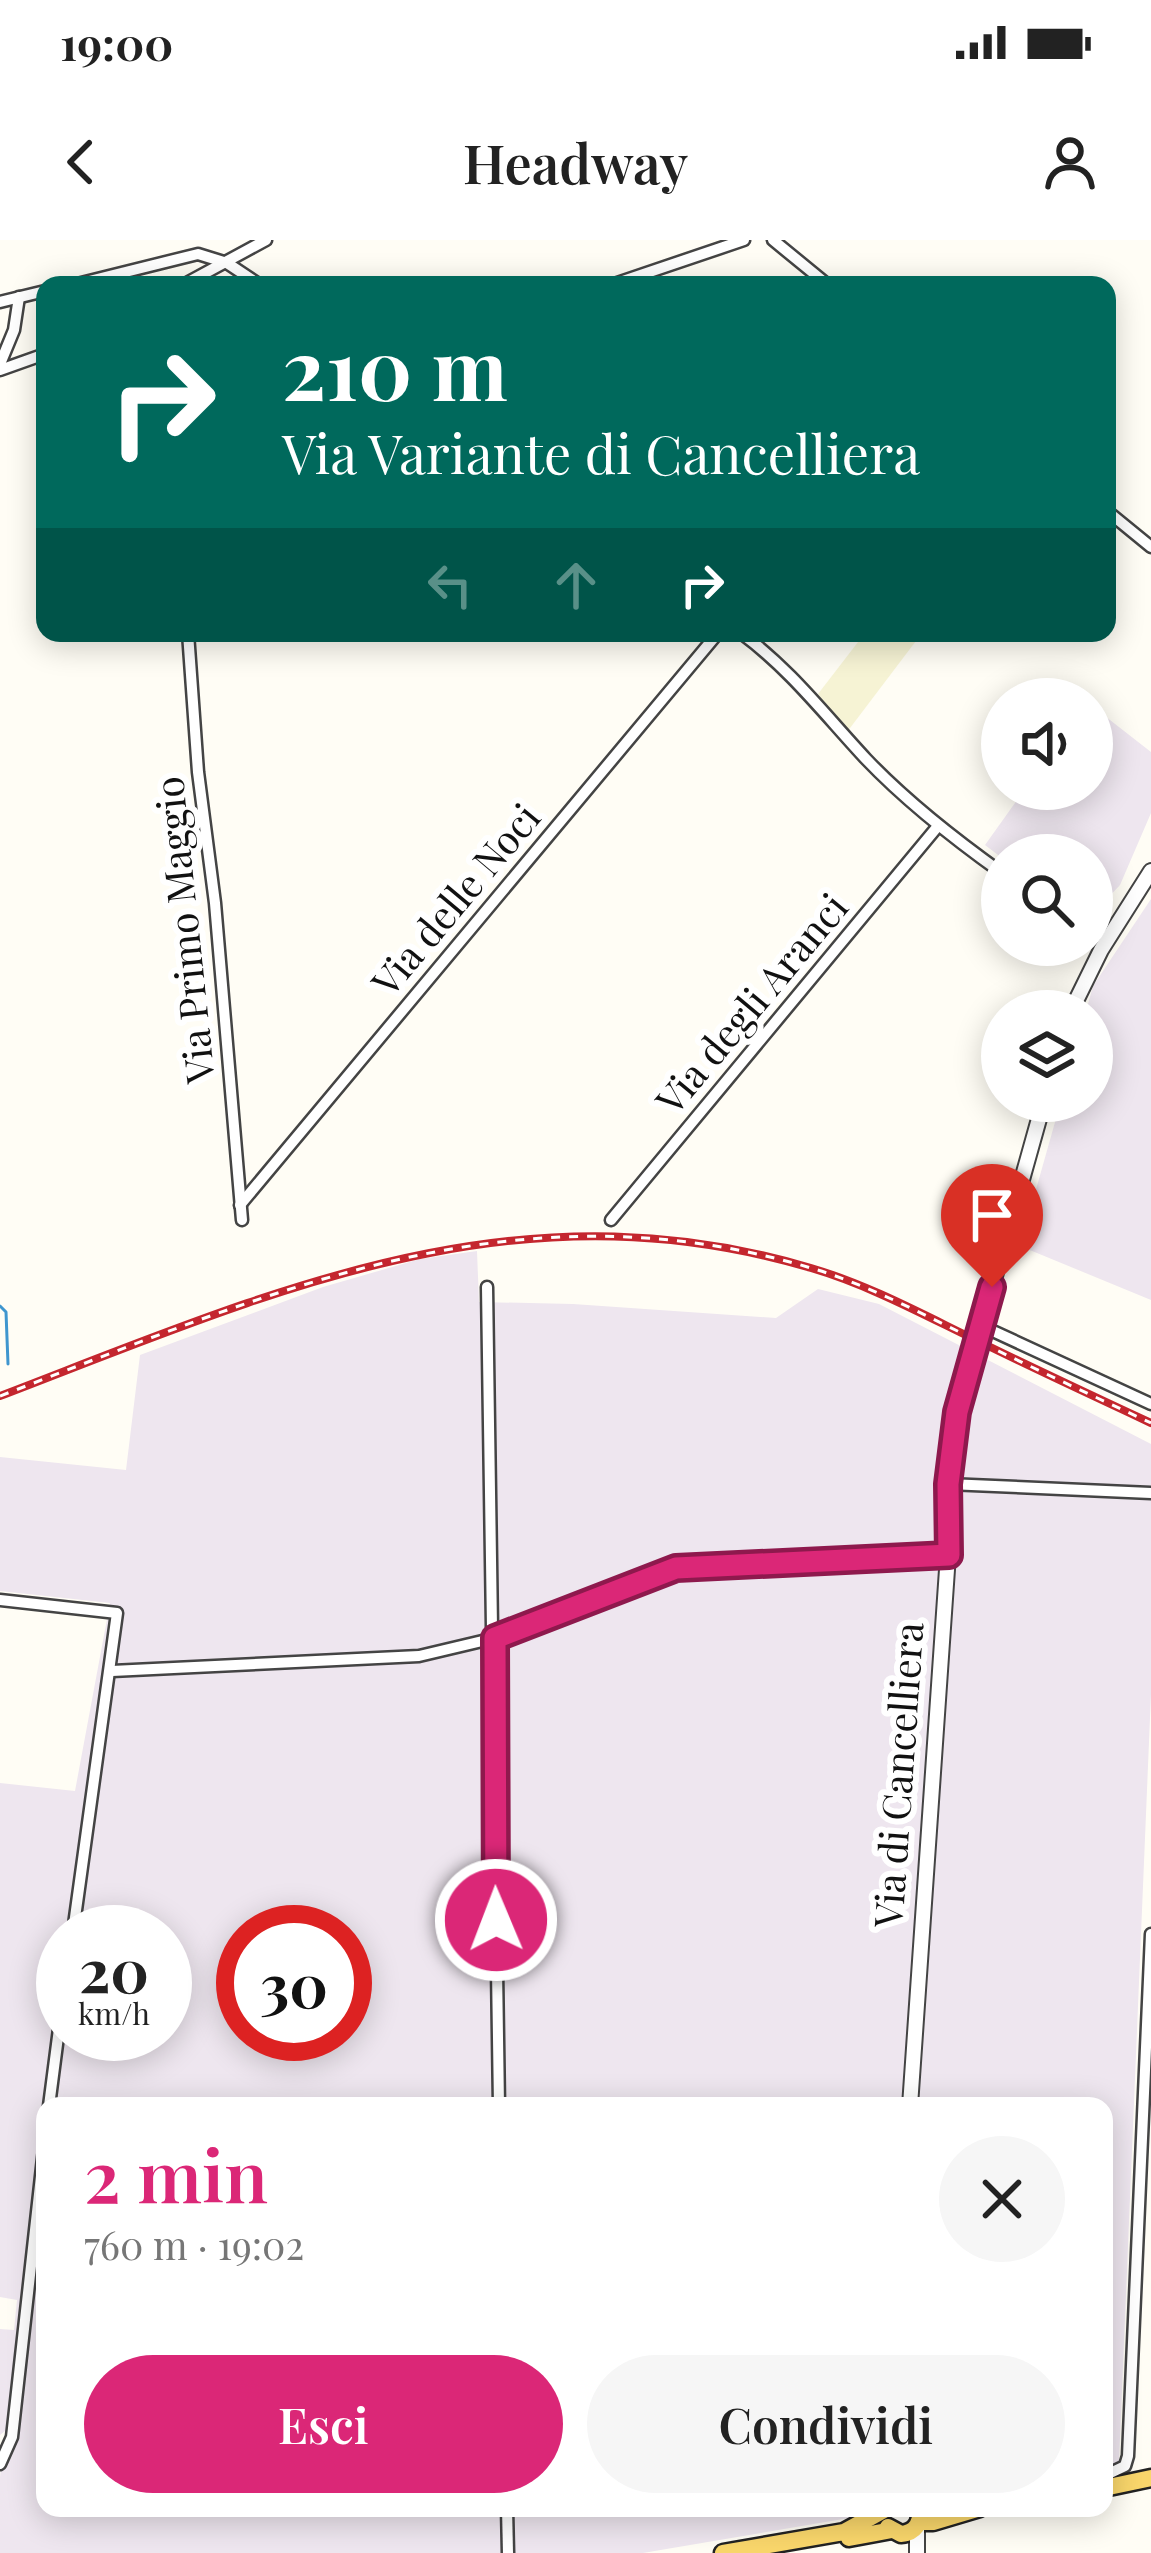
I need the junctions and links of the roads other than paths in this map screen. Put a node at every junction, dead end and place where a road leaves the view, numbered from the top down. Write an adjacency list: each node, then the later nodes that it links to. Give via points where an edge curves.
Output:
1 (266, 240): 4 (street)
2 (744, 240): 9 (street)
3 (773, 240): 10 (street)
4 (247, 244): 5 (street)
5 (226, 263): 6 (street, via 194,254); 7 (street); 8 (street)
6 (108, 276)
7 (201, 276)
8 (246, 276)
9 (638, 276)
10 (817, 276)
11 (36, 293): 12 (street)
12 (19, 297): 13 (street); 15 (street)
13 (0, 302)
14 (36, 357): 15 (street)
15 (0, 367)
16 (1116, 518): 17 (street)
17 (1151, 547)
18 (189, 642): 26 (street, Via Primo Maggio)
19 (710, 642): 26 (street, Via delle Noci)
20 (752, 642): 21 (street)
21 (938, 826): 22 (street); 28 (street, Via degli Aranci)
22 (981, 858)
23 (1151, 871): 24 (street)
24 (1113, 920)
25 (1038, 1122): 30 (street, Via di Cancelliera)
26 (240, 1205): 27 (street, Via Primo Maggio)
27 (242, 1220)
28 (611, 1220)
29 (487, 1287): 36 (street)
30 (982, 1326): 31 (street); 32 (street, Via di Cancelliera, via 957,1412)
31 (1151, 1404)
32 (948, 1484): 33 (street); 34 (street, Via di Cancelliera)
33 (1151, 1493)
34 (949, 1555): 36 (street, via 676,1568); 43 (street, Via di Cancelliera)
35 (0, 1600): 37 (street, via 117,1613)
36 (495, 1638): 37 (street, via 407,1658); 42 (street)
37 (112, 1671): 38 (street)
38 (77, 1905)
39 (1151, 1934): 46 (street, via 1128,2456)
40 (55, 2061): 41 (street)
41 (50, 2097)
42 (500, 2097)
43 (911, 2097)
44 (36, 2221): 45 (street, via 12,2437)
45 (0, 2464)
46 (1113, 2472)
47 (1151, 2478): 48 (main road)
48 (1113, 2486)
49 (507, 2517): 53 (street)
50 (871, 2517): 55 (main road, via 844,2533)
51 (885, 2517): 52 (main road)
52 (912, 2521): 54 (street); 56 (main road)
53 (509, 2550)
54 (917, 2552)
55 (723, 2553)
56 (765, 2553)

